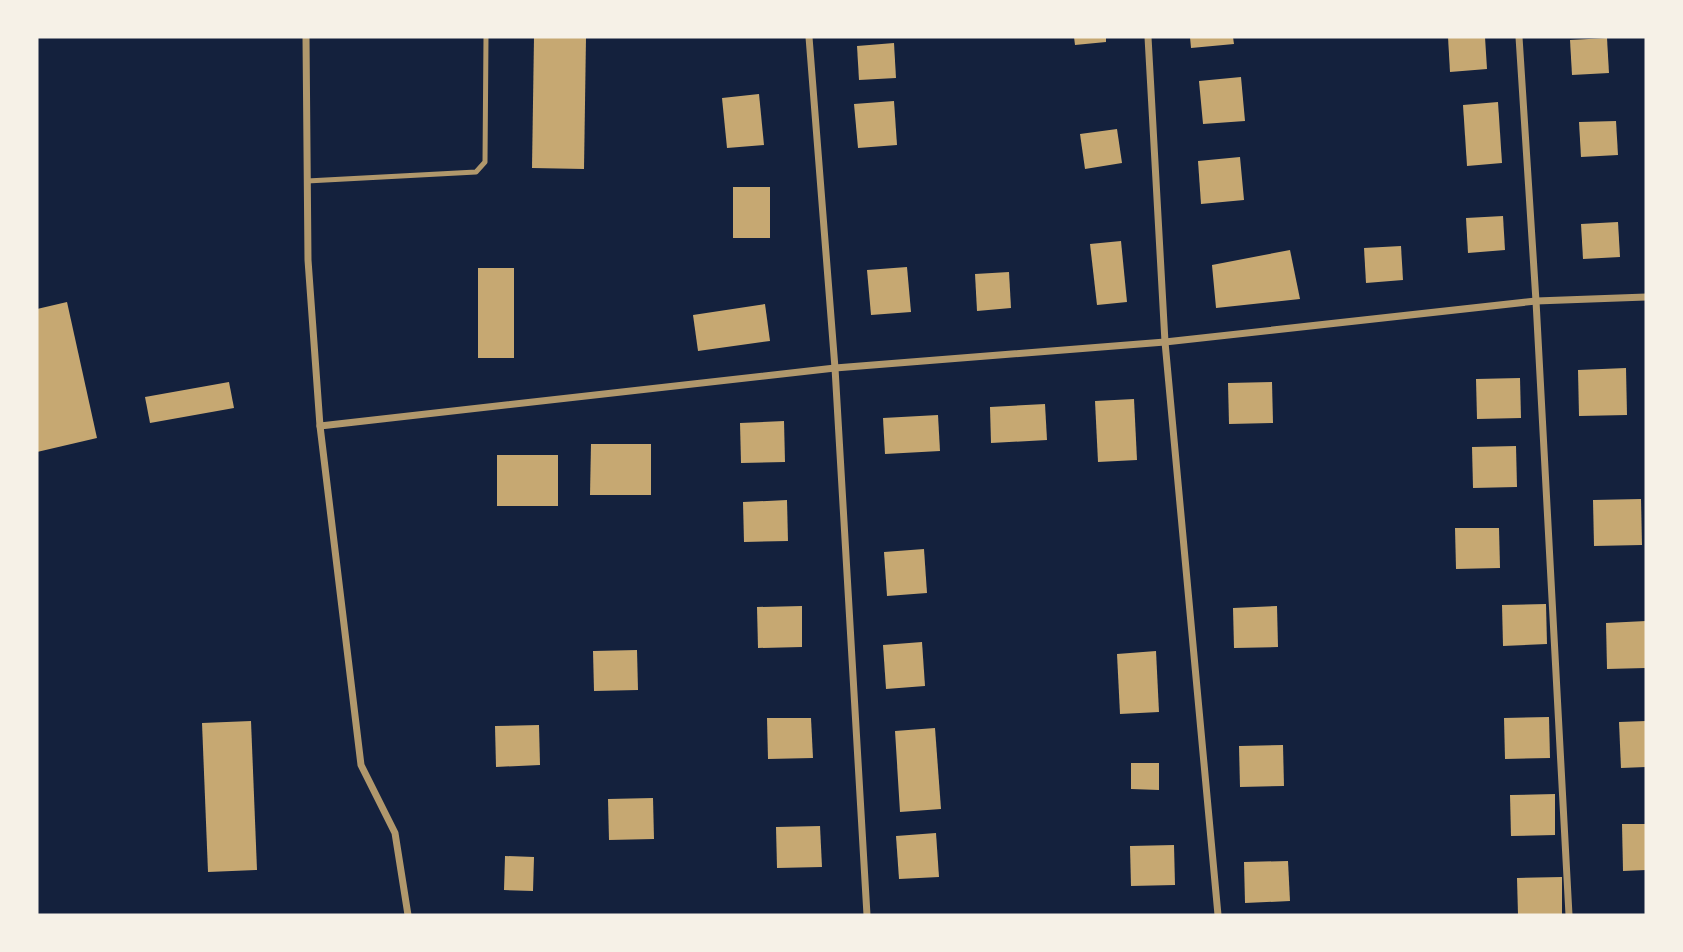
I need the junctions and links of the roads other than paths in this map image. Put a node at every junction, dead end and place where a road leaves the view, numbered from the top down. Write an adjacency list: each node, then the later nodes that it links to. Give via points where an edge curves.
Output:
1 (306, 37): 6 (street)
2 (486, 37): 6 (lane, via 485,162 476,172)
3 (808, 37): 10 (street)
4 (1148, 37): 9 (street)
5 (1519, 37): 8 (street)
6 (307, 181): 11 (street)
7 (1646, 296): 8 (street)
8 (1536, 301): 9 (street); 15 (street)
9 (1165, 342): 10 (street); 14 (street)
10 (835, 368): 11 (street); 13 (street)
11 (320, 426): 12 (street, via 361,765 396,833)
12 (408, 915)
13 (867, 915)
14 (1218, 915)
15 (1569, 915)

